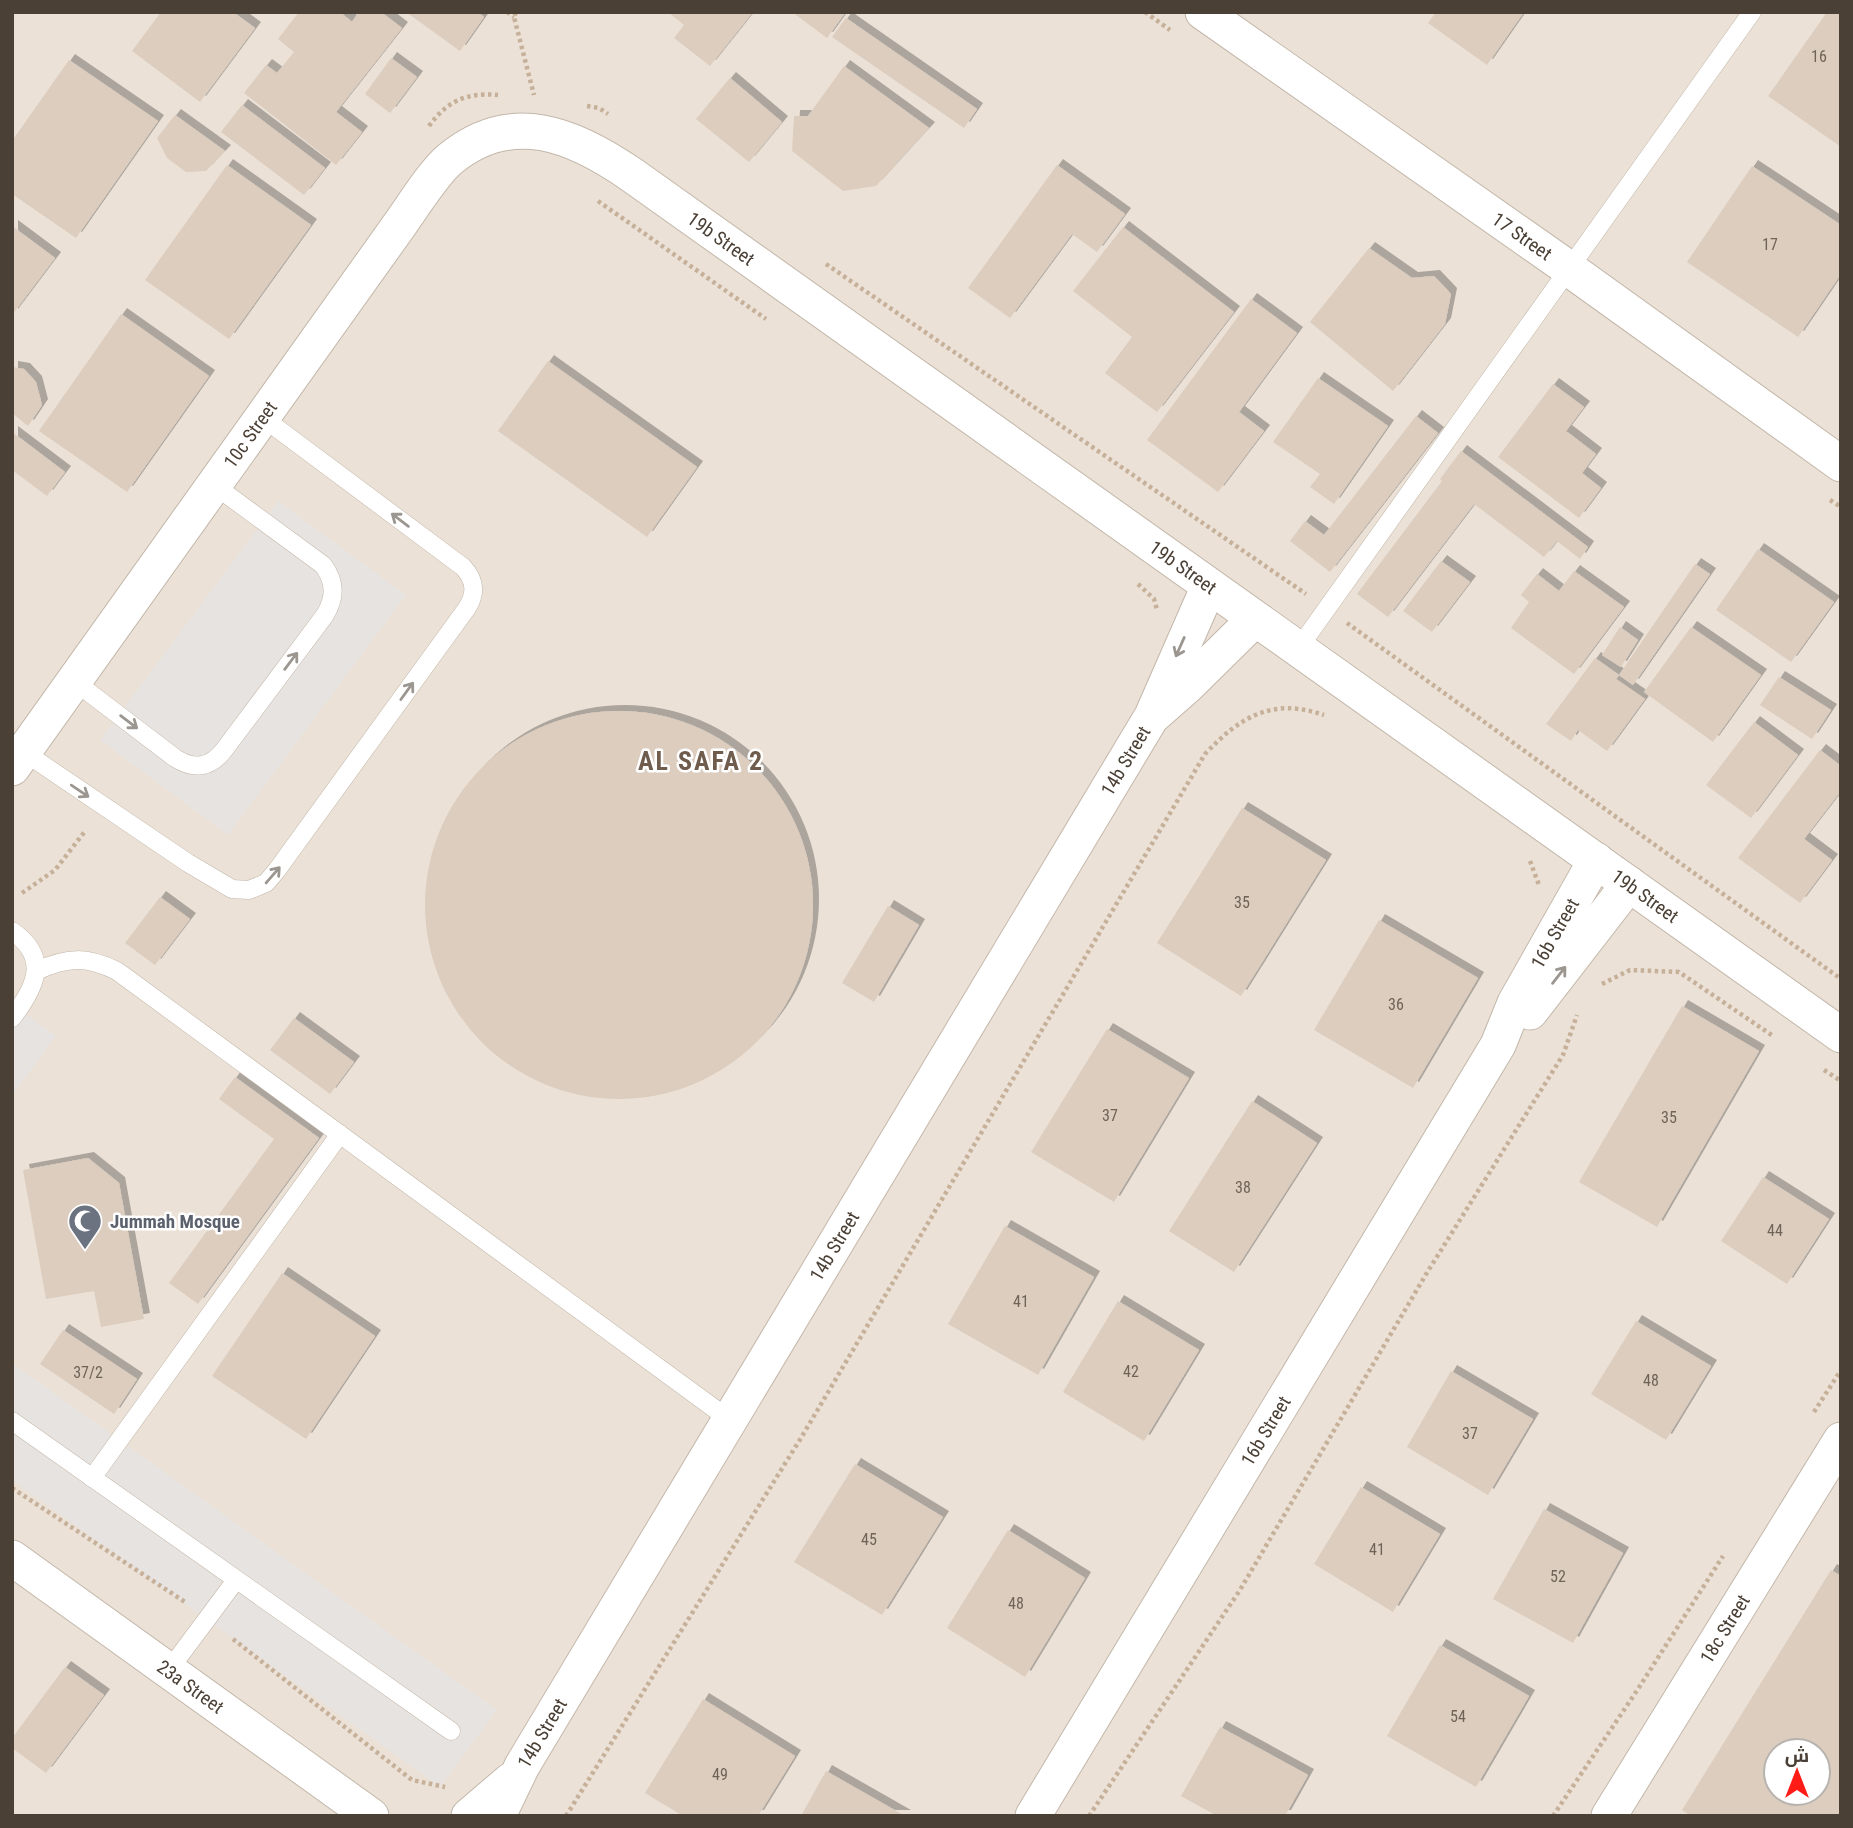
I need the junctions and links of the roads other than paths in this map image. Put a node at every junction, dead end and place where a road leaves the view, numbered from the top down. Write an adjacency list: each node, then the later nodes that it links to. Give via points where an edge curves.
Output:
1 (1203, 12): 4 (street, 17 Street)
2 (1752, 12): 4 (lane)
3 (511, 130): 5 (street, 10c Street, via 477,140 448,160); 8 (street, 19b Street, via 562,136 603,155)
4 (1568, 268): 6 (street, 17 Street); 10 (lane)
5 (262, 417): 7 (street, 10c Street); 13 (lane, one-way to 5, via 232,889 249,890 266,883 277,870 467,608 474,587 463,567)
6 (1841, 464)
7 (214, 485): 11 (street, 10c Street); 11 (lane, one-way to 7, via 185,765 207,765 217,759 326,615 334,595 323,565)
8 (1209, 586): 9 (street, 19b Street); 12 (street, 14b Street, one-way to 12)
9 (1255, 619): 10 (street, 19b Street); 12 (street, 14b Street)
10 (1298, 649): 14 (street, 19b Street)
11 (74, 681): 13 (street, 10c Street)
12 (1152, 716): 22 (street, 14b Street)
13 (18, 760)
14 (1596, 860): 15 (street, 19b Street); 20 (street, 16b Street, via 1515,1003)
15 (1629, 884): 19 (street, 19b Street); 20 (street, 16b Street, one-way to 15, via 1528,1014)
16 (12, 931): 17 (lane, via 32,953)
17 (36, 971): 18 (lane, via 33,989); 21 (lane, via 77,959 117,971)
18 (12, 1018)
19 (1841, 1035)
20 (1498, 1045): 34 (street, 16b Street)
21 (340, 1134): 22 (lane); 25 (lane)
22 (730, 1420): 30 (street, 14b Street)
23 (12, 1422): 25 (lane)
24 (1841, 1440): 35 (street, 18c Street)
25 (92, 1478): 27 (lane)
26 (12, 1558): 28 (street, 23a Street)
27 (236, 1580): 28 (lane); 29 (lane)
28 (169, 1670): 32 (street, 23a Street)
29 (451, 1731)
30 (516, 1776): 31 (street, 14b Street); 33 (street, 14b Street)
31 (460, 1802)
32 (371, 1816)
33 (498, 1816)
34 (1033, 1816)
35 (1609, 1816)

